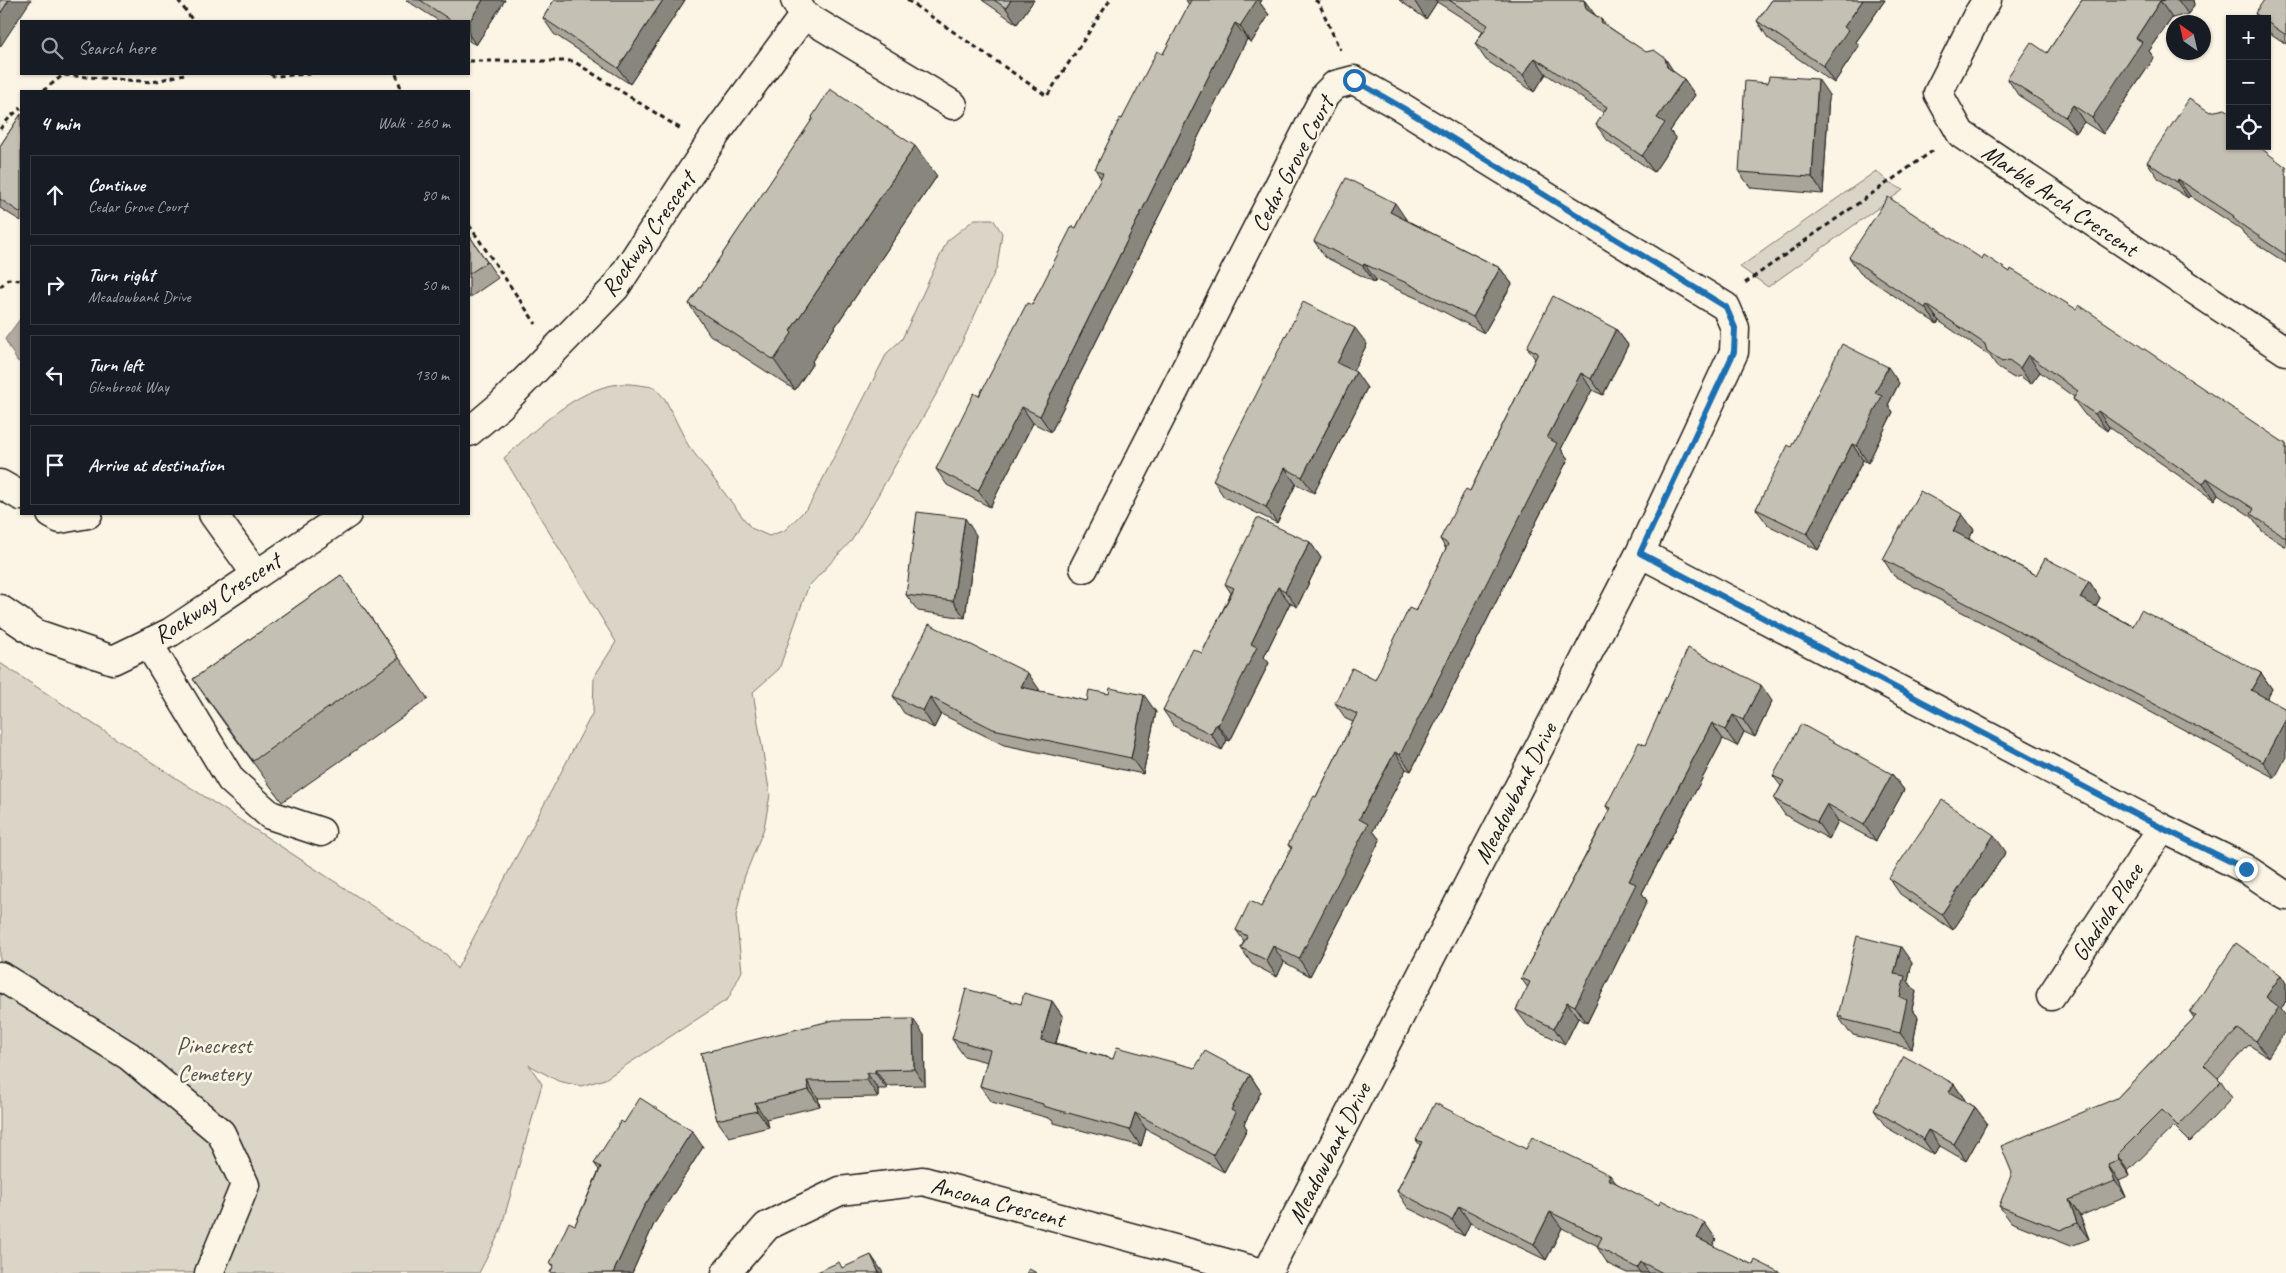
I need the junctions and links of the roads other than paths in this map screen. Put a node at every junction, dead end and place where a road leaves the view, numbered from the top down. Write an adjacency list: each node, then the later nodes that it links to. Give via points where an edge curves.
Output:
1 (1987, 0): 5 (street, Marble Arch Crescent, via 1938,93 1961,134)
2 (799, 8): 3 (street); 6 (street, Rockway Crescent, via 615,288 502,405)
3 (954, 105)
4 (1726, 307): 13 (street, Meadowbank Drive, via 1735,328 1734,352); 14 (street, Cedar Grove Court, via 1354,80 1335,86 1325,95)
5 (2286, 351)
6 (470, 431)
7 (0, 484): 8 (street)
8 (20, 495)
9 (53, 515): 10 (street, via 60,519)
10 (82, 515)
11 (214, 515): 15 (street)
12 (345, 515): 15 (street, Rockway Crescent)
13 (1640, 553): 18 (street); 26 (street, Meadowbank Drive)
14 (1084, 568)
15 (256, 574): 17 (street, Rockway Crescent, via 171,632)
16 (0, 609): 17 (street, Rockway Crescent, via 36,634 113,660)
17 (148, 643): 19 (street, via 231,780 270,815)
18 (2162, 828): 20 (street, via 2246,869); 22 (street, Gladiola Place)
19 (320, 832)
20 (2286, 896)
21 (0, 976): 23 (street, via 129,1056 221,1133 245,1185)
22 (2051, 996)
23 (209, 1273)
24 (726, 1273): 25 (street, Ancona Crescent, via 767,1226 840,1191 922,1181)
25 (1263, 1273)
26 (1267, 1273)

